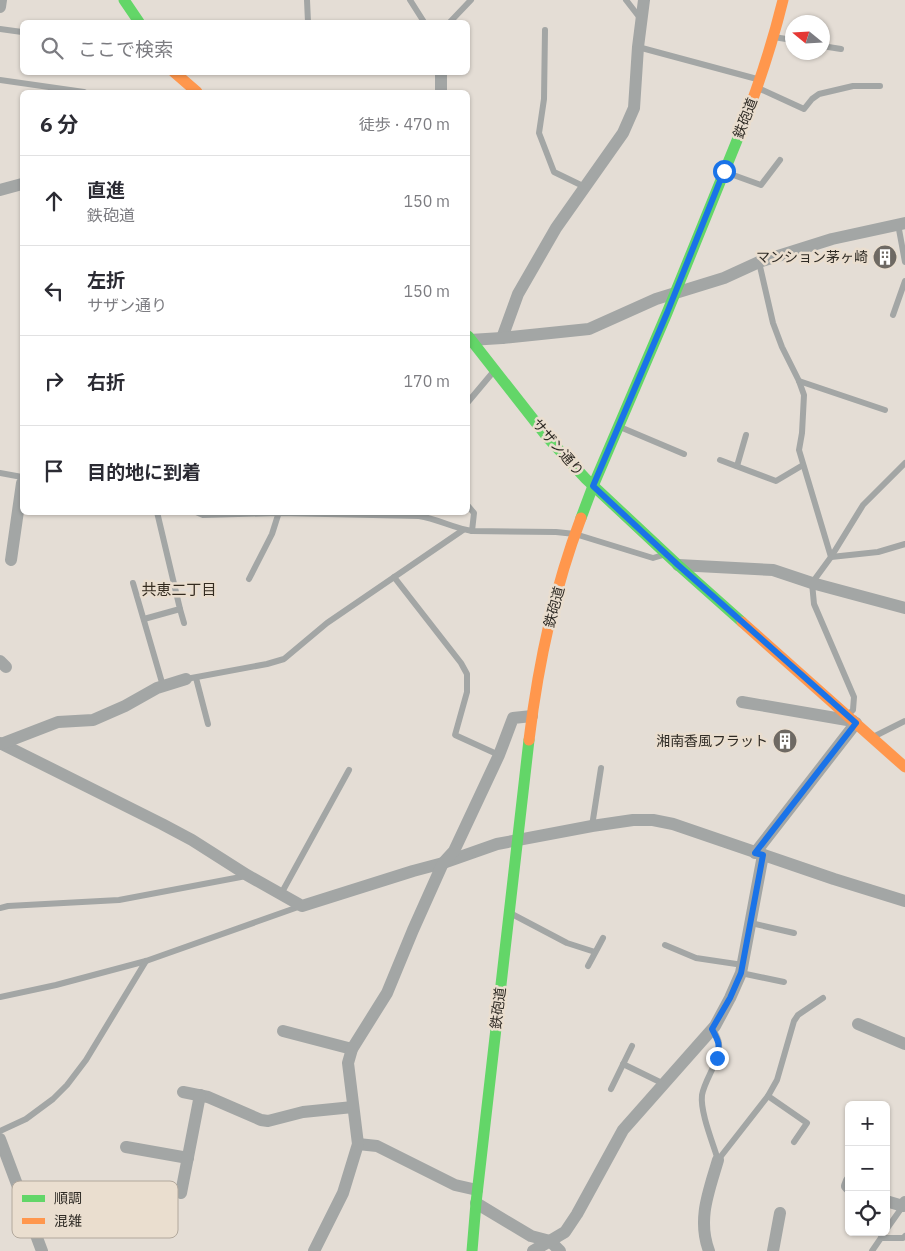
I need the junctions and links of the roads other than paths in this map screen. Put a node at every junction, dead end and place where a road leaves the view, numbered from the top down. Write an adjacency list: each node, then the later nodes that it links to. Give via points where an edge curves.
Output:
1 (1, 0): 9 (street)
2 (124, 0): 11 (street)
3 (307, 0): 12 (lane)
4 (410, 0): 13 (lane)
5 (471, 0): 14 (lane)
6 (626, 0): 10 (lane)
7 (644, 0): 10 (street)
8 (783, 0): 18 (street, 鉄砲道)
9 (0, 7)
10 (641, 19): 20 (street)
11 (138, 20)
12 (308, 20)
13 (423, 20)
14 (452, 20)
15 (0, 29): 17 (lane)
16 (545, 30): 34 (lane, via 544,99 539,133 554,172)
17 (20, 32)
18 (774, 36): 19 (lane); 26 (street, 鉄砲道)
19 (785, 38)
20 (638, 47): 26 (lane); 34 (street, via 634,108 623,134)
21 (830, 47): 22 (lane)
22 (841, 49)
23 (177, 75): 29 (street)
24 (442, 75): 30 (street)
25 (0, 80): 28 (lane)
26 (758, 84): 27 (lane, via 804,109 819,94 853,86); 32 (street, 鉄砲道)
27 (880, 86)
28 (70, 90)
29 (194, 90)
30 (441, 90)
31 (780, 160): 32 (lane, via 761,184)
32 (724, 171): 40 (street, 鉄砲道)
33 (20, 185): 35 (street)
34 (585, 187): 43 (street, via 556,228 518,294)
35 (0, 190)
36 (902, 223): 37 (street, via 832,239); 38 (lane)
37 (759, 262): 40 (street, via 724,278); 46 (lane, via 773,323)
38 (905, 262)
39 (905, 282): 41 (lane)
40 (674, 294): 43 (street, via 590,329); 49 (street, 鉄砲道)
41 (893, 315)
42 (470, 338): 43 (street)
43 (502, 338)
44 (470, 339): 45 (street, サザン通り)
45 (495, 370): 47 (lane); 58 (street, サザン通り, via 548,438)
46 (800, 381): 48 (lane); 54 (lane, via 804,395 799,450)
47 (470, 400)
48 (885, 410)
49 (618, 427): 51 (lane); 58 (street, 鉄砲道)
50 (746, 435): 55 (lane)
51 (684, 454)
52 (720, 460): 55 (lane)
53 (905, 463): 69 (lane, via 863,505)
54 (803, 465): 55 (lane, via 776,481); 69 (lane)
55 (737, 466)
56 (0, 473): 57 (lane)
57 (20, 477)
58 (593, 486): 66 (street, 鉄砲道); 68 (street, サザン通り)
59 (20, 497): 70 (street)
60 (470, 509): 65 (lane, via 474,514)
61 (158, 515): 76 (lane)
62 (278, 515): 73 (lane)
63 (384, 515): 64 (lane, via 432,518)
64 (463, 530): 65 (lane); 72 (lane)
65 (472, 531): 66 (lane)
66 (576, 534): 68 (lane, via 653,558); 83 (street, 鉄砲道, via 544,646)
67 (905, 544): 69 (lane, via 878,552)
68 (666, 554): 71 (street, サザン通り)
69 (831, 557): 75 (lane)
70 (11, 560)
71 (678, 565): 75 (street, via 773,570); 84 (street, サザン通り)
72 (394, 577): 80 (lane, via 284,659); 89 (lane, via 468,674 467,692 455,735)
73 (249, 579)
74 (133, 583): 78 (lane)
75 (812, 583): 77 (street); 84 (lane, via 814,604 854,697)
76 (180, 608): 78 (lane); 79 (lane)
77 (905, 608)
78 (144, 619): 81 (lane)
79 (184, 622)
80 (191, 678): 81 (street); 86 (lane)
81 (163, 686): 88 (street, via 93,720 58,722)
82 (742, 702): 84 (street)
83 (532, 716): 89 (street, via 513,718); 94 (street, 鉄砲道)
84 (852, 720): 87 (street, サザン通り); 95 (street)
85 (905, 721): 87 (lane)
86 (208, 724)
87 (872, 737): 90 (street, サザン通り)
88 (1, 744): 97 (street, via 192,840)
89 (500, 755): 96 (street, via 454,851)
90 (905, 767)
91 (601, 768): 93 (lane)
92 (349, 770): 98 (lane)
93 (592, 826): 94 (street); 95 (street, via 653,820)
94 (518, 840): 96 (street); 102 (street, 鉄砲道)
95 (759, 854): 99 (street); 103 (street)
96 (443, 863): 100 (street); 119 (street, via 387,993)
97 (247, 876): 98 (street); 101 (lane, via 119,900)
98 (281, 894): 100 (street)
99 (905, 901)
100 (302, 906): 108 (lane)
101 (0, 908)
102 (509, 913): 107 (lane, via 568,943); 136 (street, 鉄砲道)
103 (750, 924): 104 (lane); 110 (street)
104 (794, 933)
105 (603, 938): 107 (lane)
106 (665, 945): 110 (lane, via 696,958)
107 (595, 952): 109 (lane)
108 (146, 961): 112 (lane); 127 (lane, via 86,1060 67,1085 26,1119)
109 (588, 966)
110 (742, 969): 111 (lane); 115 (street)
111 (784, 982)
112 (0, 997)
113 (823, 998): 125 (lane, via 794,1021 777,1080)
114 (858, 1024): 117 (street)
115 (712, 1029): 121 (street); 133 (lane, via 719,1041 719,1049 702,1095 702,1108)
116 (283, 1030): 119 (street)
117 (905, 1044)
118 (632, 1046): 120 (lane)
119 (352, 1049): 126 (street, via 348,1063)
120 (623, 1064): 121 (lane); 122 (lane)
121 (664, 1084): 145 (street, via 623,1130 577,1214 564,1232)
122 (611, 1089)
123 (183, 1092): 124 (street)
124 (200, 1095): 126 (street, via 268,1121 303,1112); 132 (street)
125 (768, 1096): 129 (lane, via 807,1123); 133 (lane)
126 (353, 1108): 130 (street)
127 (0, 1131)
128 (0, 1139): 134 (street)
129 (794, 1142)
130 (358, 1144): 136 (street, via 377,1146); 147 (street, via 343,1194)
131 (126, 1147): 132 (street)
132 (188, 1158): 135 (street)
133 (718, 1160): 151 (street, via 706,1199 705,1240)
134 (16, 1181)
135 (181, 1193)
136 (476, 1197): 145 (street, via 531,1236); 148 (street, 鉄砲道)
137 (890, 1202): 138 (street)
138 (904, 1204): 140 (lane)
139 (780, 1213): 152 (street)
140 (890, 1224)
141 (890, 1235): 143 (lane)
142 (882, 1236): 153 (lane)
143 (905, 1236)
144 (37, 1238): 146 (street)
145 (550, 1241): 149 (street); 150 (street)
146 (42, 1251)
147 (314, 1251)
148 (472, 1251)
149 (533, 1251)
150 (560, 1251)
151 (709, 1251)
152 (773, 1251)
153 (872, 1251)

